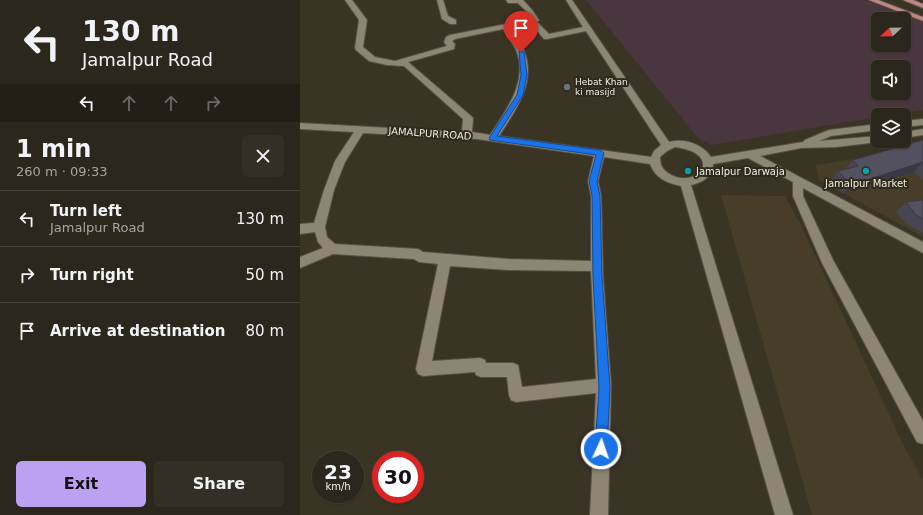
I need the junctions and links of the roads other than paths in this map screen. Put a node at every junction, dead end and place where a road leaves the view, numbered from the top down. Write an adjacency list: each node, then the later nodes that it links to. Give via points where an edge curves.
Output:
1 (348, 0): 17 (street, via 363,20 359,48 372,59)
2 (440, 0): 14 (street, via 445,17)
3 (508, 0): 13 (street, via 520,1 530,11 535,20)
4 (569, 0): 16 (street)
5 (872, 0): 12 (main road)
6 (890, 0): 11 (main road)
7 (906, 0): 10 (main road)
8 (915, 0): 9 (main road)
9 (923, 3)
10 (923, 6)
11 (923, 12)
12 (923, 20)
13 (533, 21): 15 (street); 16 (street, via 547,37)
14 (453, 22)
15 (505, 26): 17 (street, via 449,39 451,47); 26 (street, via 521,52 524,75 520,95)
16 (588, 28): 29 (street)
17 (396, 63): 25 (street, via 406,64 468,118)
18 (923, 122): 19 (street)
19 (911, 123)
20 (300, 126): 22 (street, JAMALPUR ROAD)
21 (871, 128): 28 (street, via 829,133)
22 (361, 129): 25 (street, JAMALPUR ROAD); 36 (street, via 340,161)
23 (923, 132): 24 (street)
24 (911, 134)
25 (467, 136): 26 (street, JAMALPUR ROAD)
26 (493, 138): 30 (street, JAMALPUR ROAD)
27 (871, 140): 28 (street, via 836,144)
28 (801, 144): 31 (street)
29 (667, 146): 32 (street, via 657,154); 33 (street, via 692,146 700,150)
30 (600, 153): 32 (street, JAMALPUR ROAD); 42 (street, via 593,181 596,196)
31 (749, 154): 33 (street); 34 (street)
32 (655, 161): 35 (street, via 661,173)
33 (709, 161): 35 (street, via 706,173 693,181)
34 (798, 180): 38 (street); 44 (street, via 798,196 828,264)
35 (684, 182): 46 (street)
36 (319, 227): 37 (street); 39 (street, via 322,239)
37 (300, 229)
38 (923, 248)
39 (332, 249): 40 (street, via 418,254 419,257); 41 (street)
40 (445, 260): 42 (street, via 536,266); 43 (street, via 423,369 480,364 481,370 513,370 516,395)
41 (300, 262)
42 (597, 266): 43 (street)
43 (604, 384): 45 (street)
44 (923, 436)
45 (599, 515)
46 (784, 515)

